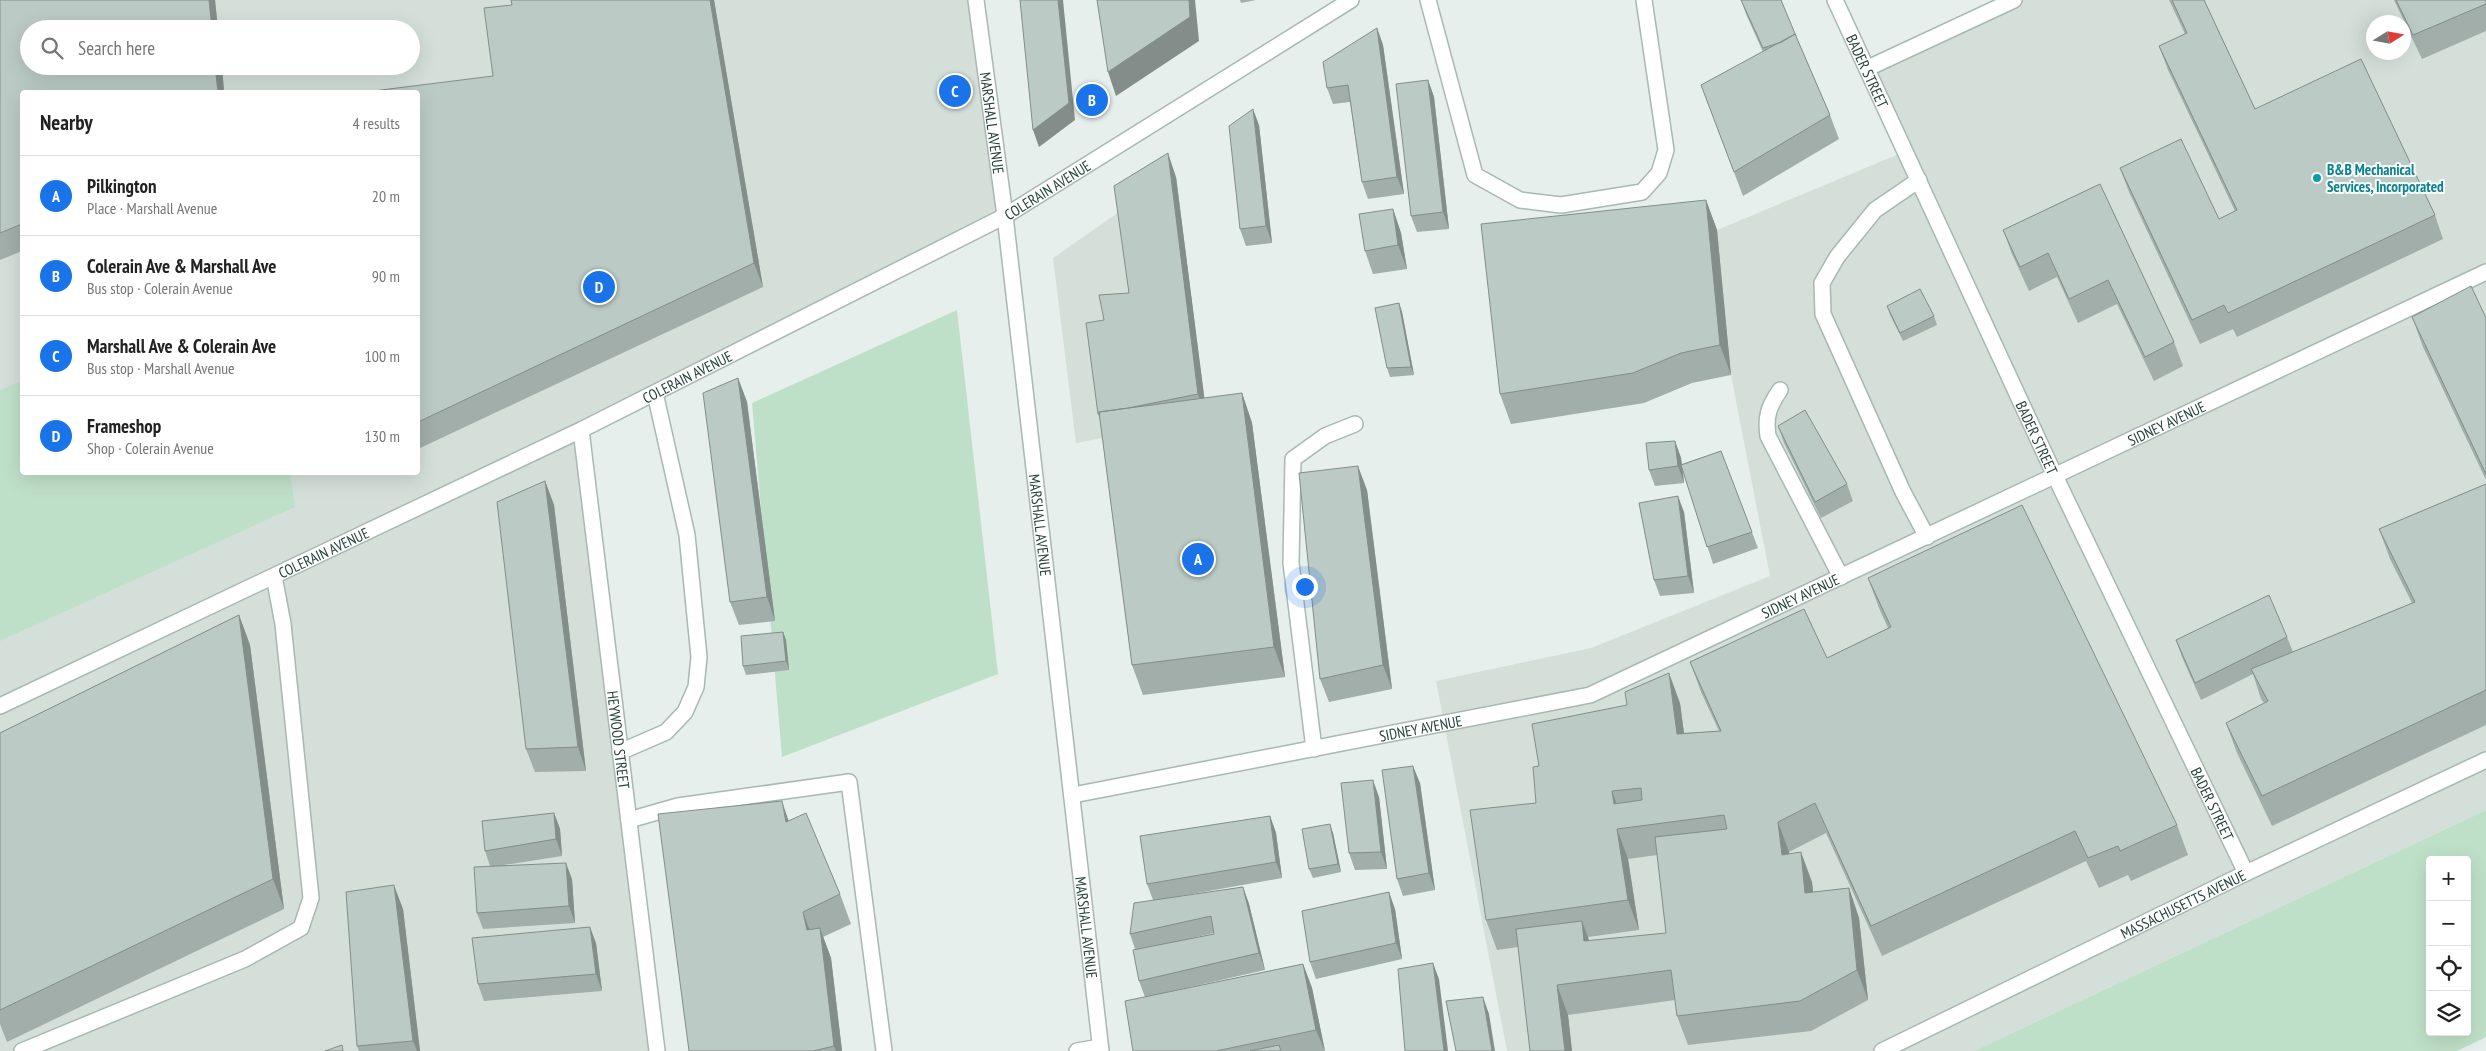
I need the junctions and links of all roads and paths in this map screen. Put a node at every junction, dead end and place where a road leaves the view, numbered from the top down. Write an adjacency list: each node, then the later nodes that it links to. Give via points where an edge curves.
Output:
1 (976, 0): 9 (street, MARSHALL AVENUE)
2 (1351, 0): 9 (street, COLERAIN AVENUE)
3 (1428, 0): 4 (street, via 1475,175 1520,200 1561,205 1642,192 1659,173 1666,150)
4 (1644, 0)
5 (1835, 0): 7 (street, BADER STREET)
6 (2014, 0): 7 (street)
7 (1868, 68): 8 (street, BADER STREET)
8 (1919, 180): 15 (street, BADER STREET); 16 (street, via 1875,210 1837,258 1822,283 1823,314)
9 (1004, 216): 12 (street, COLERAIN AVENUE); 23 (street, MARSHALL AVENUE)
10 (2486, 272): 15 (street, SIDNEY AVENUE)
11 (1780, 390): 18 (street, via 1766,420 1768,436)
12 (656, 393): 14 (street, COLERAIN AVENUE); 21 (street, via 687,535 700,656 696,687 685,712 666,732)
13 (1355, 424): 20 (street, via 1324,436 1294,459 1292,564)
14 (581, 430): 17 (street, COLERAIN AVENUE); 21 (street, HEYWOOD STREET)
15 (2055, 476): 16 (street, SIDNEY AVENUE); 25 (street, BADER STREET)
16 (1927, 537): 18 (street, SIDNEY AVENUE)
17 (274, 576): 19 (street, COLERAIN AVENUE); 27 (street, via 283,624 311,898 301,928 245,959)
18 (1841, 577): 20 (street, SIDNEY AVENUE, via 1590,695)
19 (0, 706)
20 (1314, 749): 23 (street, SIDNEY AVENUE)
21 (620, 752): 24 (street, HEYWOOD STREET)
22 (2486, 760): 25 (street, MASSACHUSETTS AVENUE)
23 (1072, 795): 26 (street, MARSHALL AVENUE)
24 (629, 820): 28 (street, HEYWOOD STREET); 29 (street, via 678,806 849,782)
25 (2246, 872): 31 (street, MASSACHUSETTS AVENUE)
26 (1101, 1049): 30 (street)
27 (22, 1051)
28 (657, 1051)
29 (884, 1051)
30 (1077, 1051)
31 (1882, 1051)

